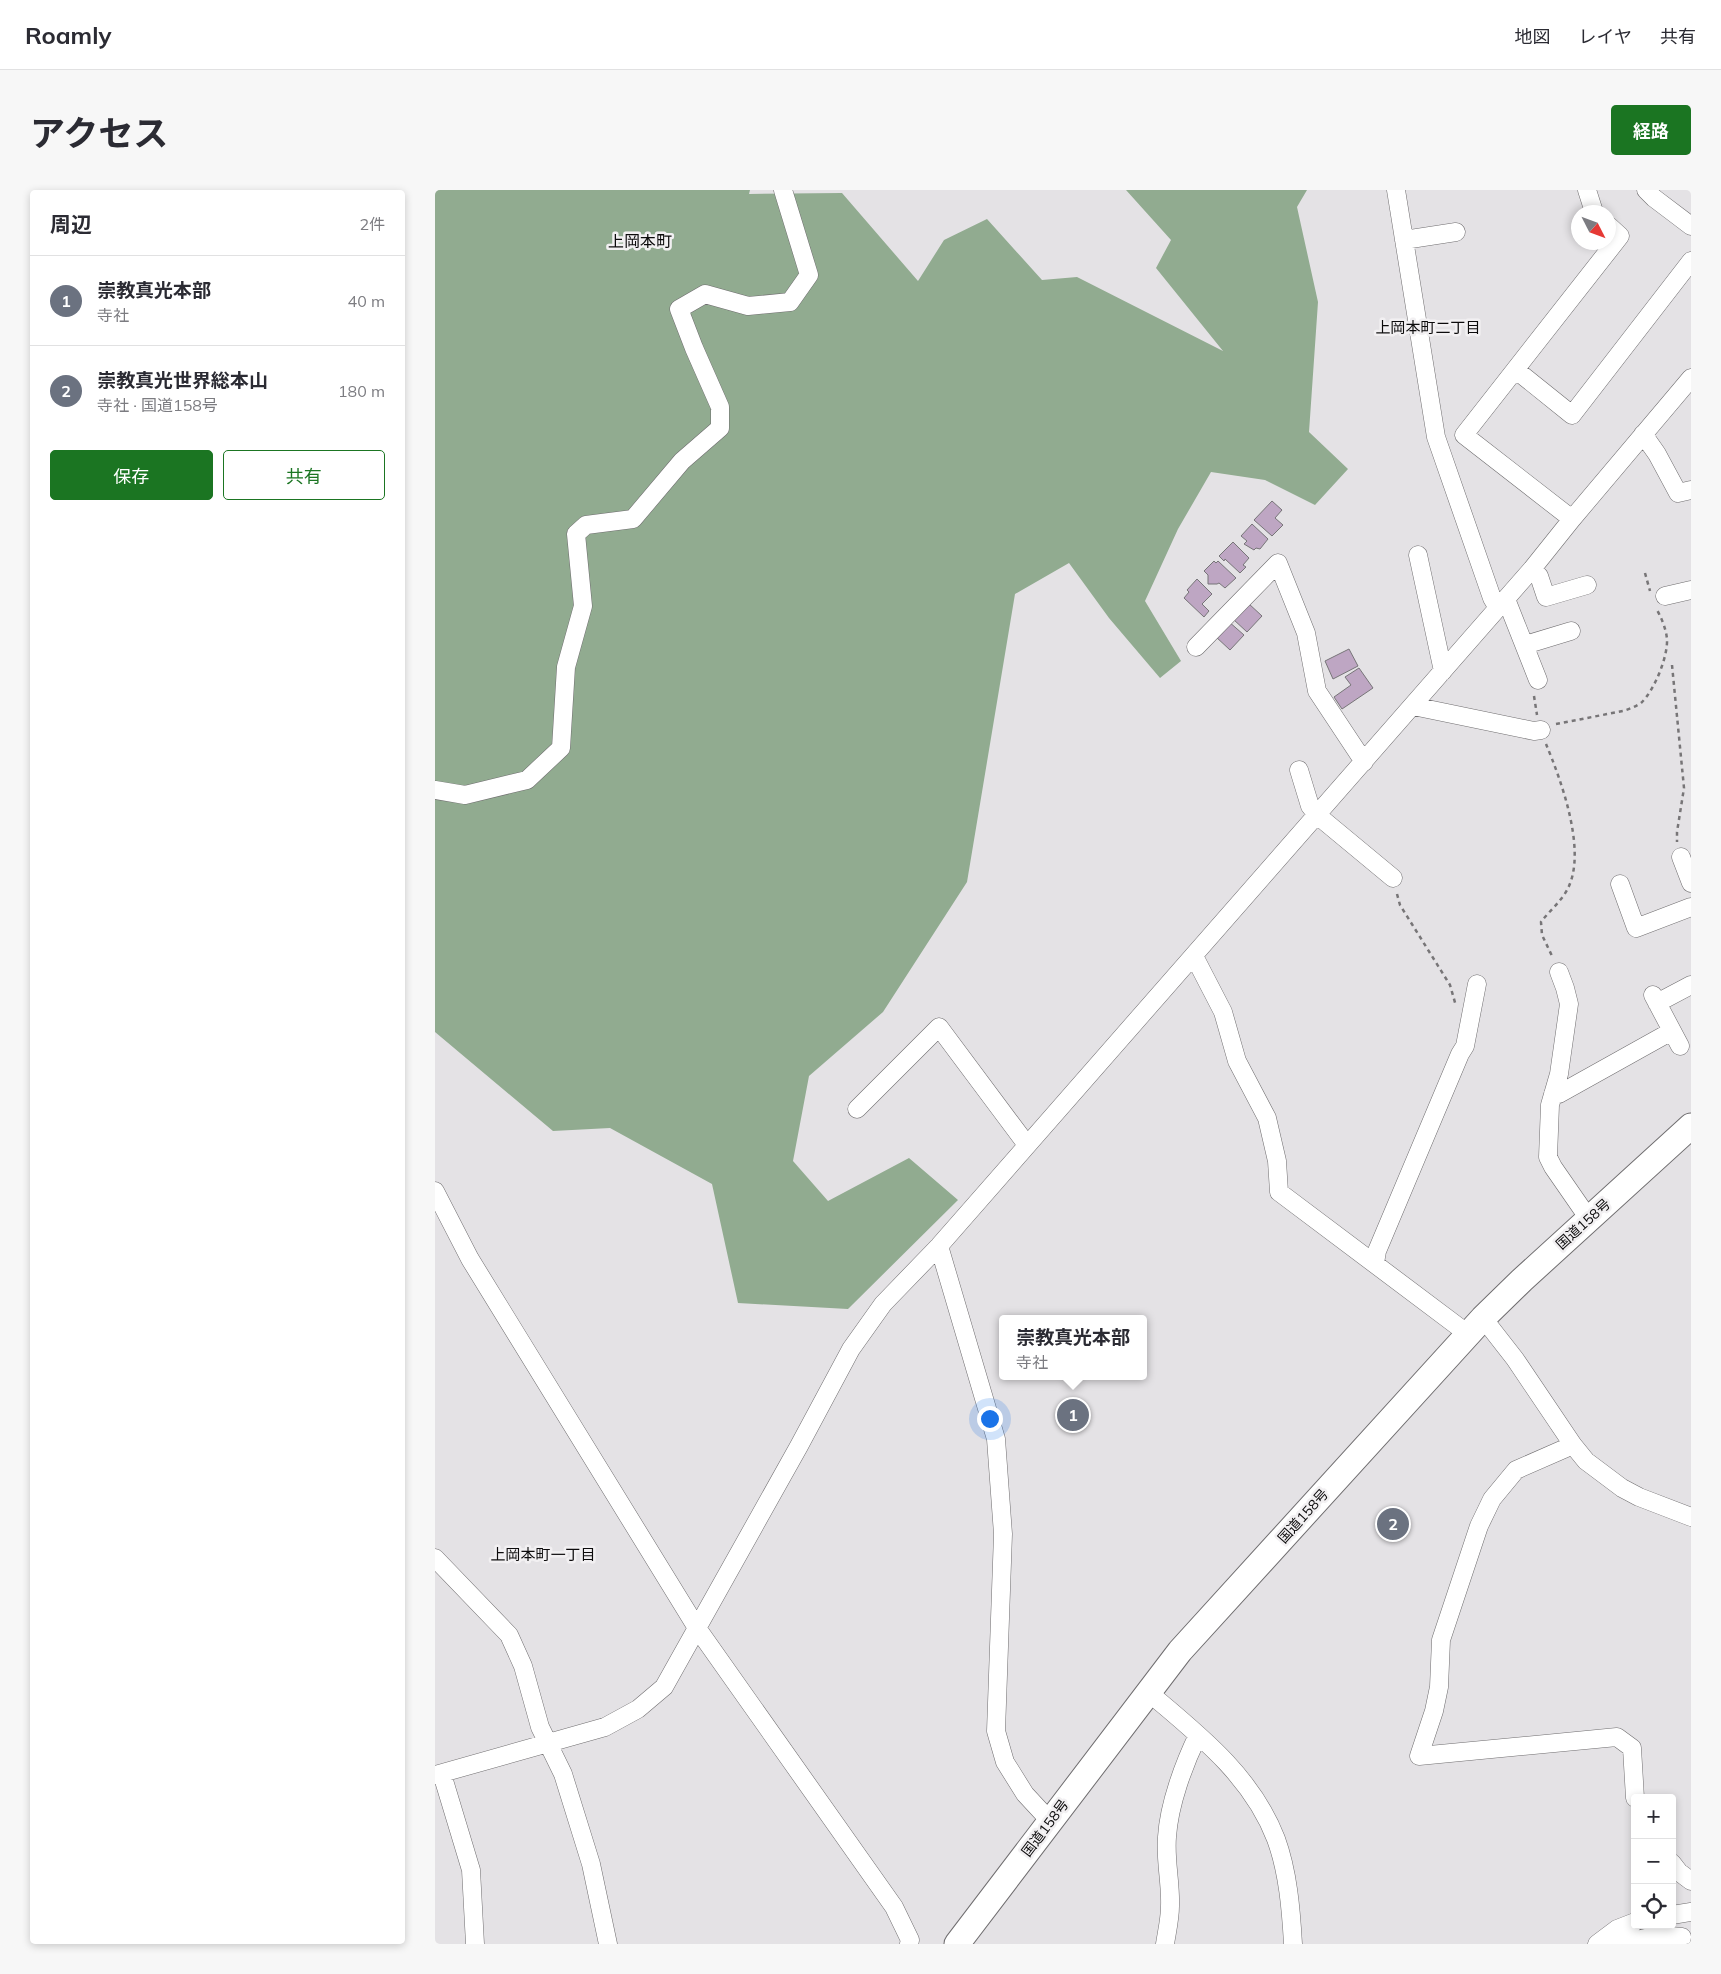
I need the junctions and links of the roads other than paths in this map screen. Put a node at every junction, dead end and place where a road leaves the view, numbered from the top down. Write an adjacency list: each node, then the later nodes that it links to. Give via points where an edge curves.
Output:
1 (783, 190): 31 (street, via 809,275 790,302 748,306 705,294 679,309 720,407 720,428 682,461 633,519 586,526 576,534 583,606 566,667 561,748 527,780 465,795)
2 (1396, 190): 8 (street)
3 (1585, 190): 5 (street)
4 (1647, 190): 6 (street)
5 (1591, 205)
6 (1691, 226)
7 (1456, 232): 8 (street)
8 (1404, 240): 21 (street, via 1436,436 1492,598)
9 (1609, 250): 11 (street)
10 (1691, 261): 11 (street, via 1572,415)
11 (1516, 370): 15 (street, via 1465,435)
12 (1691, 378): 13 (street)
13 (1643, 434): 14 (street, via 1678,493); 15 (street)
14 (1691, 490)
15 (1572, 519): 17 (street)
16 (1418, 555): 25 (street)
17 (1532, 569): 18 (street, via 1539,576 1546,597); 21 (street)
18 (1587, 585)
19 (1691, 590): 20 (street)
20 (1657, 598)
21 (1502, 603): 23 (street); 25 (street)
22 (1571, 631): 23 (street)
23 (1525, 645): 26 (street)
24 (1196, 647): 29 (street, via 1278,563 1306,632 1317,691)
25 (1443, 671): 27 (street)
26 (1538, 680)
27 (1413, 706): 28 (street, via 1534,731); 29 (street)
28 (1540, 728)
29 (1364, 762): 32 (street)
30 (1299, 770): 32 (street, via 1310,806)
31 (435, 790)
32 (1317, 815): 34 (street); 38 (street)
33 (1681, 857): 35 (street)
34 (1393, 878)
35 (1691, 882)
36 (1620, 884): 37 (street, via 1636,928)
37 (1691, 906)
38 (1194, 956): 45 (street); 49 (street, via 1223,1012 1237,1061 1267,1118 1277,1161 1279,1192)
39 (1559, 972): 42 (street, via 1569,1004)
40 (1477, 984): 49 (street, via 1465,1046 1377,1251)
41 (1691, 985): 42 (street, via 1655,999 1676,1038)
42 (1553, 1094): 47 (street, via 1548,1157)
43 (857, 1109): 45 (street, via 939,1027)
44 (1691, 1126): 47 (highway, 国道158号)
45 (1027, 1146): 48 (street)
46 (435, 1191): 54 (street, via 471,1259)
47 (1589, 1219): 50 (highway, 国道158号)
48 (939, 1246): 54 (street, via 883,1304 851,1349); 60 (street, via 996,1439 1003,1534 996,1731 1005,1762 1025,1794)
49 (1375, 1263): 50 (street)
50 (1476, 1326): 51 (street, via 1515,1359); 55 (highway, 国道158号, via 1180,1651)
51 (1573, 1445): 52 (street, via 1586,1461 1622,1488); 59 (street, via 1516,1470 1492,1499 1479,1526 1441,1640 1439,1687 1419,1756 1617,1737 1632,1748)
52 (1691, 1517)
53 (435, 1558): 57 (street, via 509,1635 523,1666 540,1727)
54 (697, 1628): 57 (street, via 664,1687 638,1709 605,1727); 69 (street, via 894,1907)
55 (1148, 1692): 56 (street); 60 (highway, 国道158号)
56 (1198, 1735): 71 (street, via 1179,1782 1167,1836 1171,1904); 72 (street, via 1242,1780 1269,1822 1288,1888)
57 (549, 1742): 58 (street); 68 (street, via 563,1774 588,1855)
58 (439, 1775): 67 (street, via 471,1870)
59 (1635, 1794)
60 (1050, 1821): 70 (highway, 国道158号)
61 (1676, 1869): 62 (street)
62 (1691, 1881)
63 (1691, 1912): 64 (street)
64 (1676, 1914)
65 (1631, 1924): 66 (street, via 1617,1929)
66 (1601, 1943)
67 (475, 1944)
68 (608, 1944)
69 (909, 1944)
70 (957, 1944)
71 (1165, 1944)
72 (1293, 1944)
73 (1618, 1944): 74 (street, via 1659,1936 1682,1937)
74 (1681, 1944)

